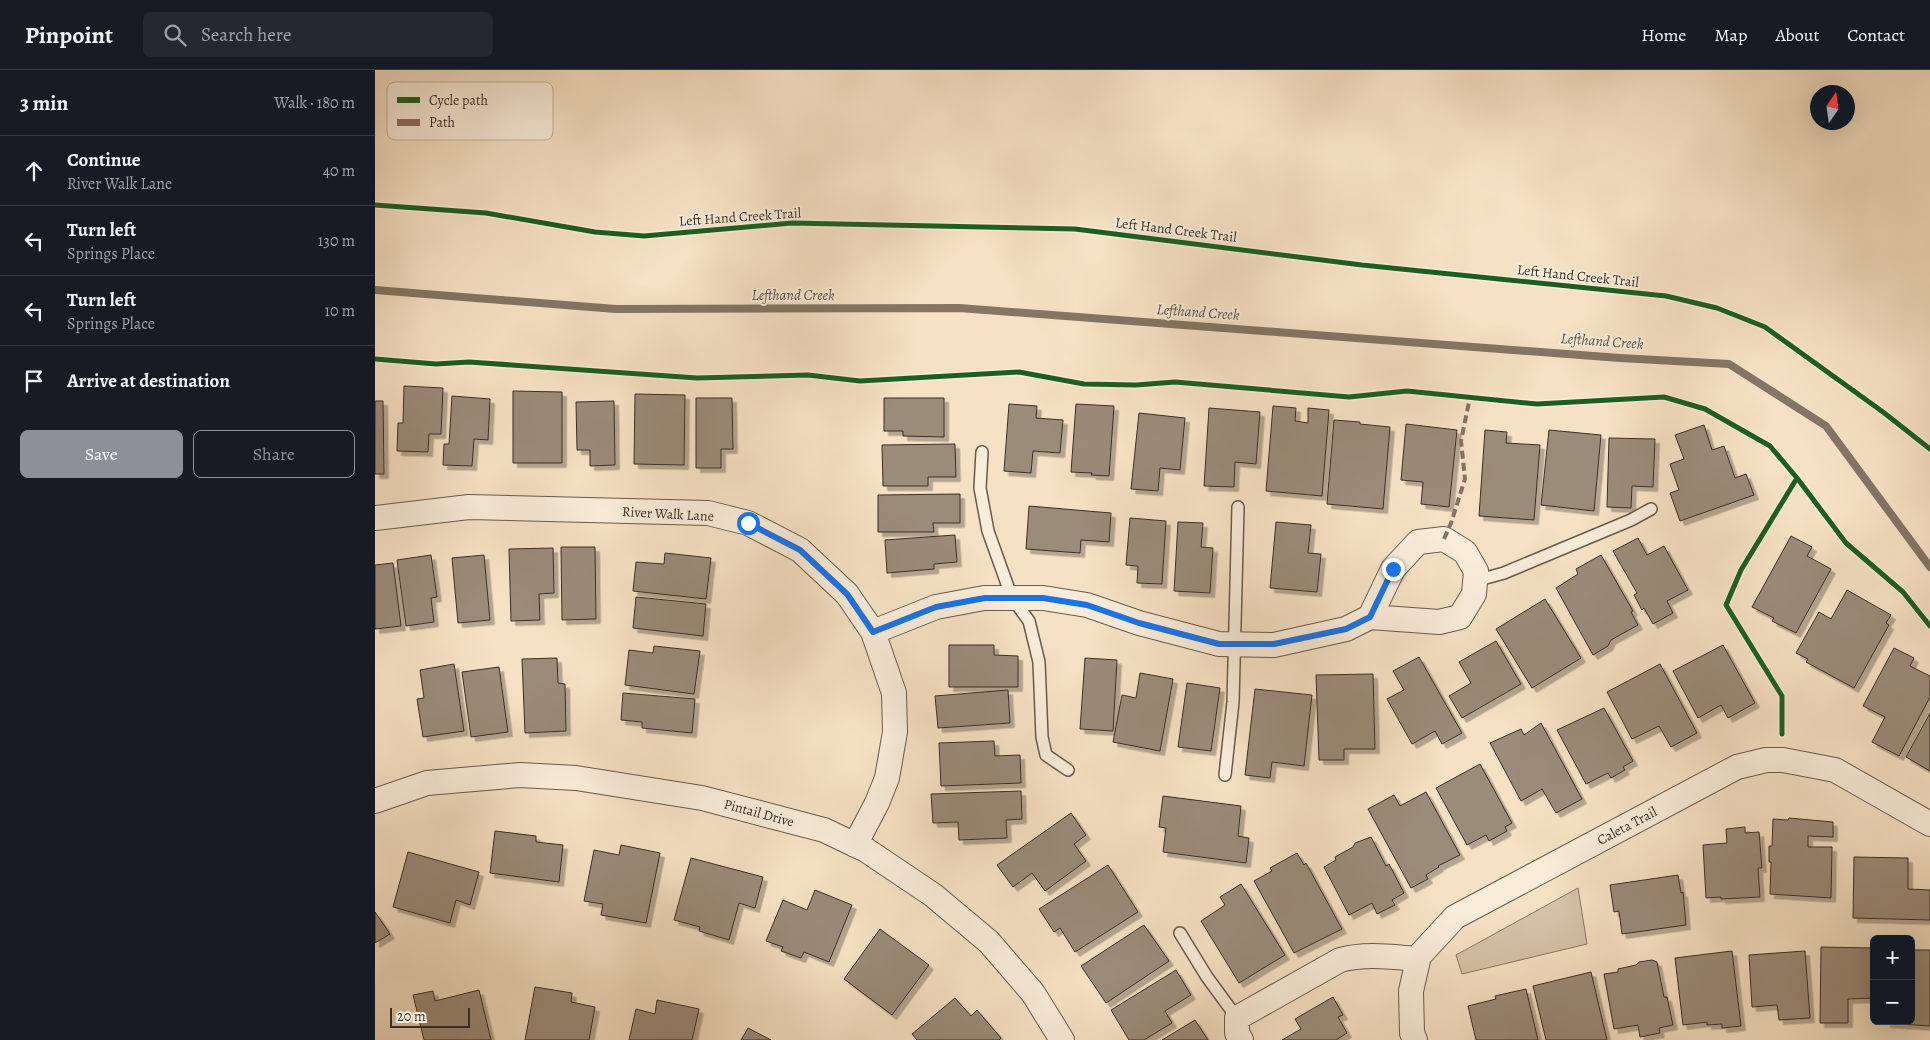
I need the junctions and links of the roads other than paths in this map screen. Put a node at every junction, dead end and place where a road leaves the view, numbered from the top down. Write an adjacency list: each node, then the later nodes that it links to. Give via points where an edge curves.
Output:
1 (982, 452): 6 (lane, via 980,488 988,531)
2 (1238, 507): 9 (lane)
3 (1651, 509): 5 (lane, via 1503,573)
4 (375, 518): 8 (street, River Walk Lane, via 469,507 708,513 748,523 800,550 847,594)
5 (1475, 581): 7 (street, via 1473,594 1460,617 1439,622); 7 (street, via 1476,571 1465,552 1444,539 1418,542 1393,569)
6 (1012, 598): 8 (street, via 985,598 936,607); 9 (street, via 1043,598 1087,605 1219,644); 10 (lane, via 1029,622 1039,662 1042,737 1046,755)
7 (1370, 617): 9 (street, via 1346,629 1274,644)
8 (873, 632): 14 (street, River Walk Lane, via 894,693 895,732 887,778)
9 (1235, 644): 11 (lane)
10 (1068, 770)
11 (1225, 775)
12 (375, 801): 14 (street, Pintail Drive, via 427,783 520,775 576,778 702,798 824,830)
13 (1930, 824): 16 (street, Caleta Trail, via 1835,770 1783,760 1765,760 1737,767 1455,917)
14 (855, 845): 18 (street, Pintail Drive, via 933,895 989,942 1033,993)
15 (1180, 933): 17 (lane)
16 (1418, 959): 17 (street, via 1374,955 1340,960); 19 (street, Caleta Trail, via 1411,991)
17 (1239, 1029)
18 (1062, 1040)
19 (1415, 1040)

